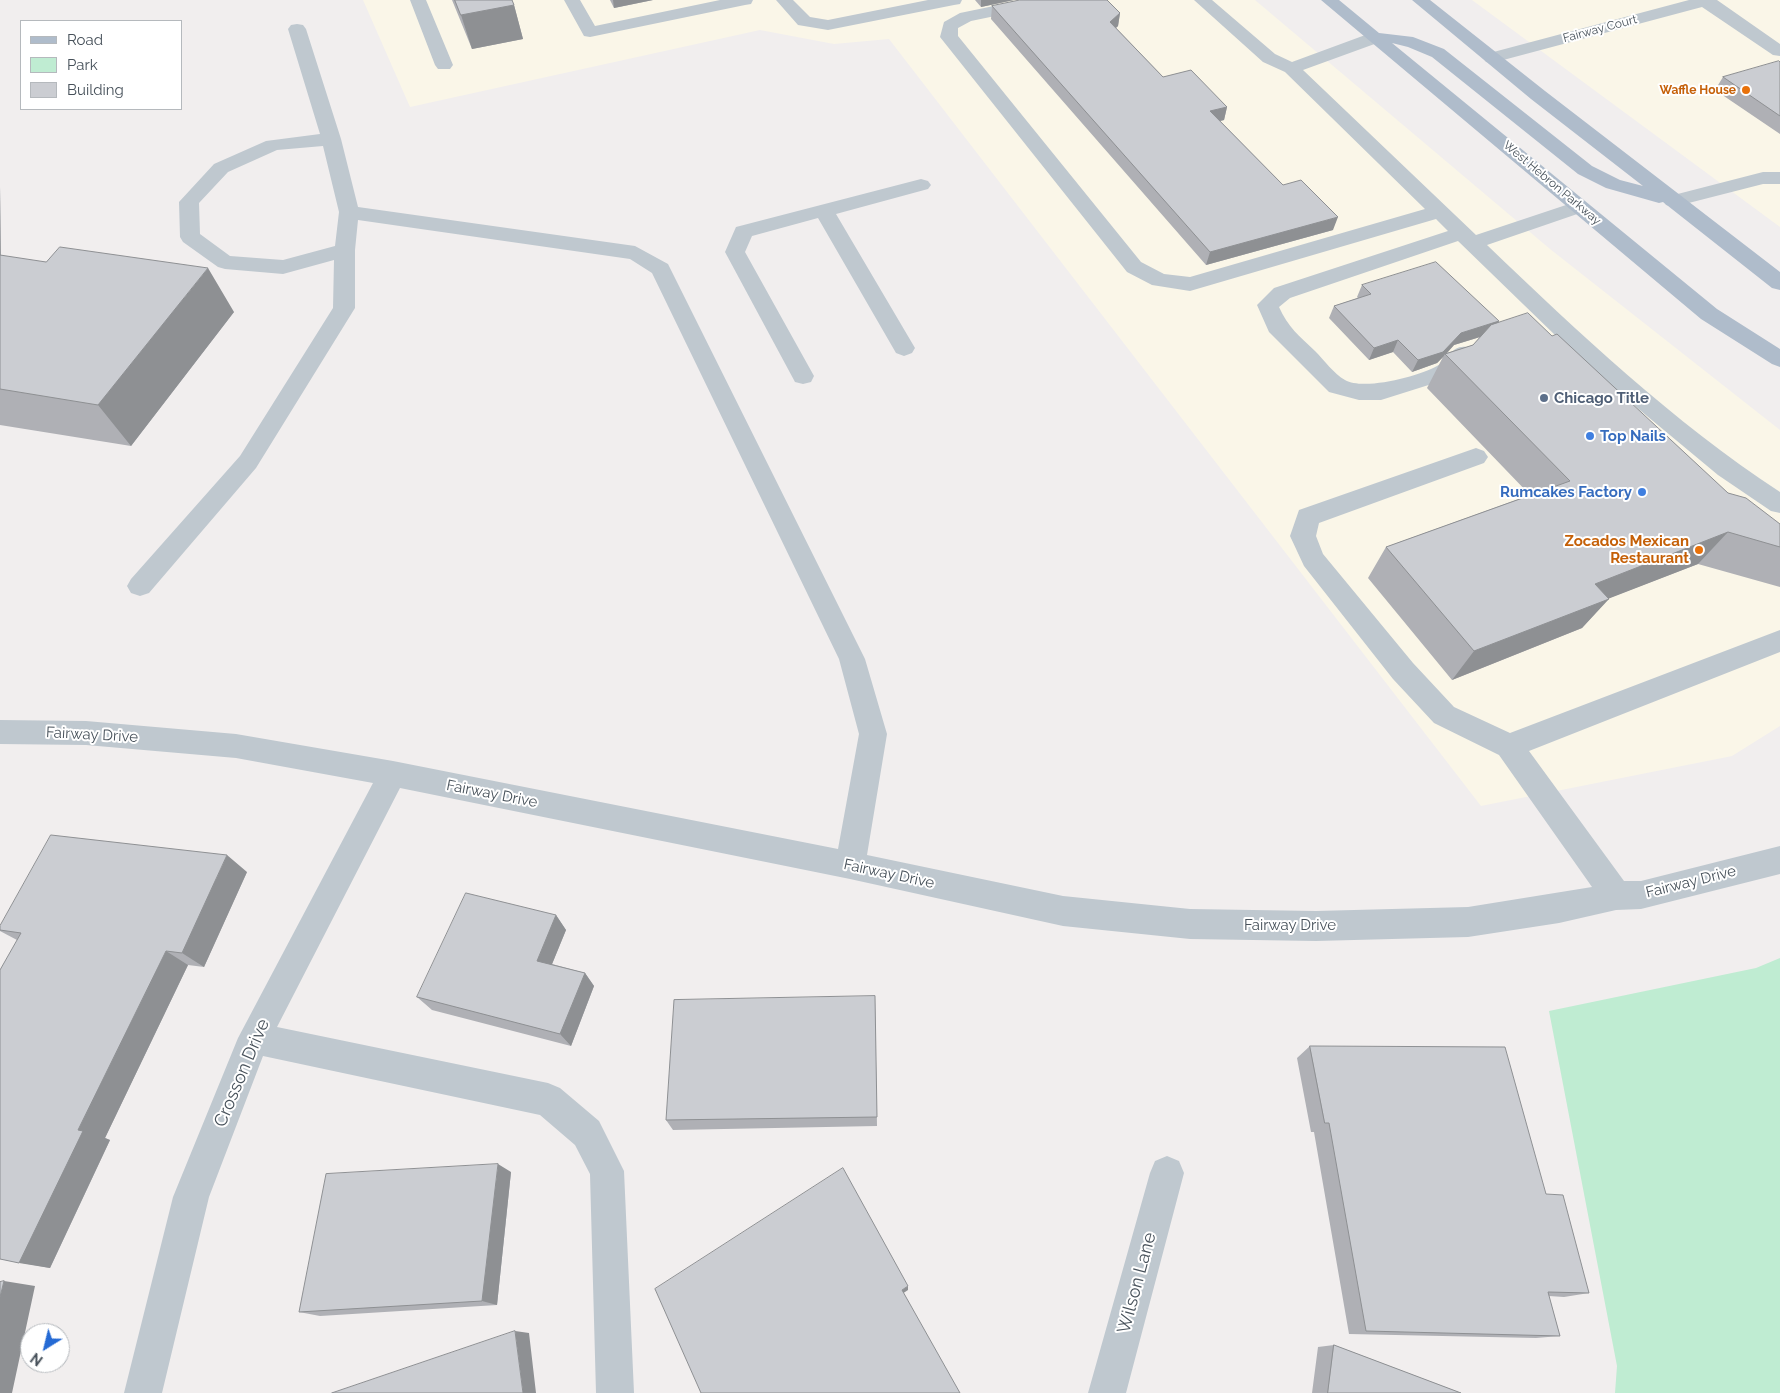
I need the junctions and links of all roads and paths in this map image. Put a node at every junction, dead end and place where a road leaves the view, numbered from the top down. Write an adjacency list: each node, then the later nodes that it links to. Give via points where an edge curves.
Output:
1 (418, 0): 16 (street)
2 (572, 0): 3 (street, via 590,32)
3 (745, 0)
4 (784, 0): 5 (street, via 804,21 828,25)
5 (954, 0)
6 (1047, 0): 24 (street, via 966,17 950,26 949,37 1134,267 1160,280 1190,284)
7 (1184, 0): 11 (street)
8 (1329, 0): 13 (main road, West Hebron Parkway)
9 (1420, 0): 15 (main road)
10 (1707, 1): 14 (street); 15 (street, Fairway Court)
11 (1204, 2): 17 (street, via 1269,58)
12 (297, 29): 18 (street)
13 (1374, 38): 17 (street); 21 (main road, via 1411,40 1438,53 1585,170 1614,184); 22 (main road, West Hebron Parkway)
14 (1778, 51)
15 (1492, 58): 21 (main road)
16 (444, 65)
17 (1291, 68): 24 (street)
18 (330, 139): 25 (street); 27 (street, via 273,145 221,168 189,202 190,237 225,262 283,267)
19 (1780, 178): 21 (street, via 1763,178)
20 (921, 185): 23 (street)
21 (1673, 201): 28 (main road)
22 (1579, 207): 26 (street); 31 (main road, West Hebron Parkway, via 1709,314)
23 (824, 211): 30 (street); 32 (street, via 743,232 735,252)
24 (1440, 211): 26 (street)
25 (349, 212): 27 (street); 41 (street, via 635,253 660,269 852,659 873,734)
26 (1467, 238): 29 (street, via 1282,293 1268,305 1276,327 1337,386 1359,392 1381,392 1446,371 1464,352); 34 (street, via 1546,326 1596,362 1727,469)
27 (345, 250): 35 (street, via 344,308 248,462)
28 (1780, 283)
29 (1482, 346)
30 (904, 348)
31 (1780, 359)
32 (803, 376)
33 (1476, 457): 38 (street, via 1308,517 1302,536 1313,559 1403,671 1444,715)
34 (1780, 504)
35 (140, 586)
36 (1780, 641): 38 (street)
37 (0, 732): 39 (street, Fairway Drive, via 86,732 236,746)
38 (1509, 746): 42 (street)
39 (393, 774): 41 (street, Fairway Drive); 43 (street, Crosson Drive)
40 (1780, 860): 42 (street, Fairway Drive, via 1641,895)
41 (850, 865): 42 (street, Fairway Drive, via 1063,911 1190,924 1316,926 1468,922)
42 (1616, 896)
43 (254, 1038): 45 (street, Crosson Drive, via 191,1197); 46 (street, via 548,1100 587,1133 607,1171)
44 (1167, 1173): 47 (street, Wilson Lane)
45 (142, 1393)
46 (615, 1393)
47 (1107, 1393)

